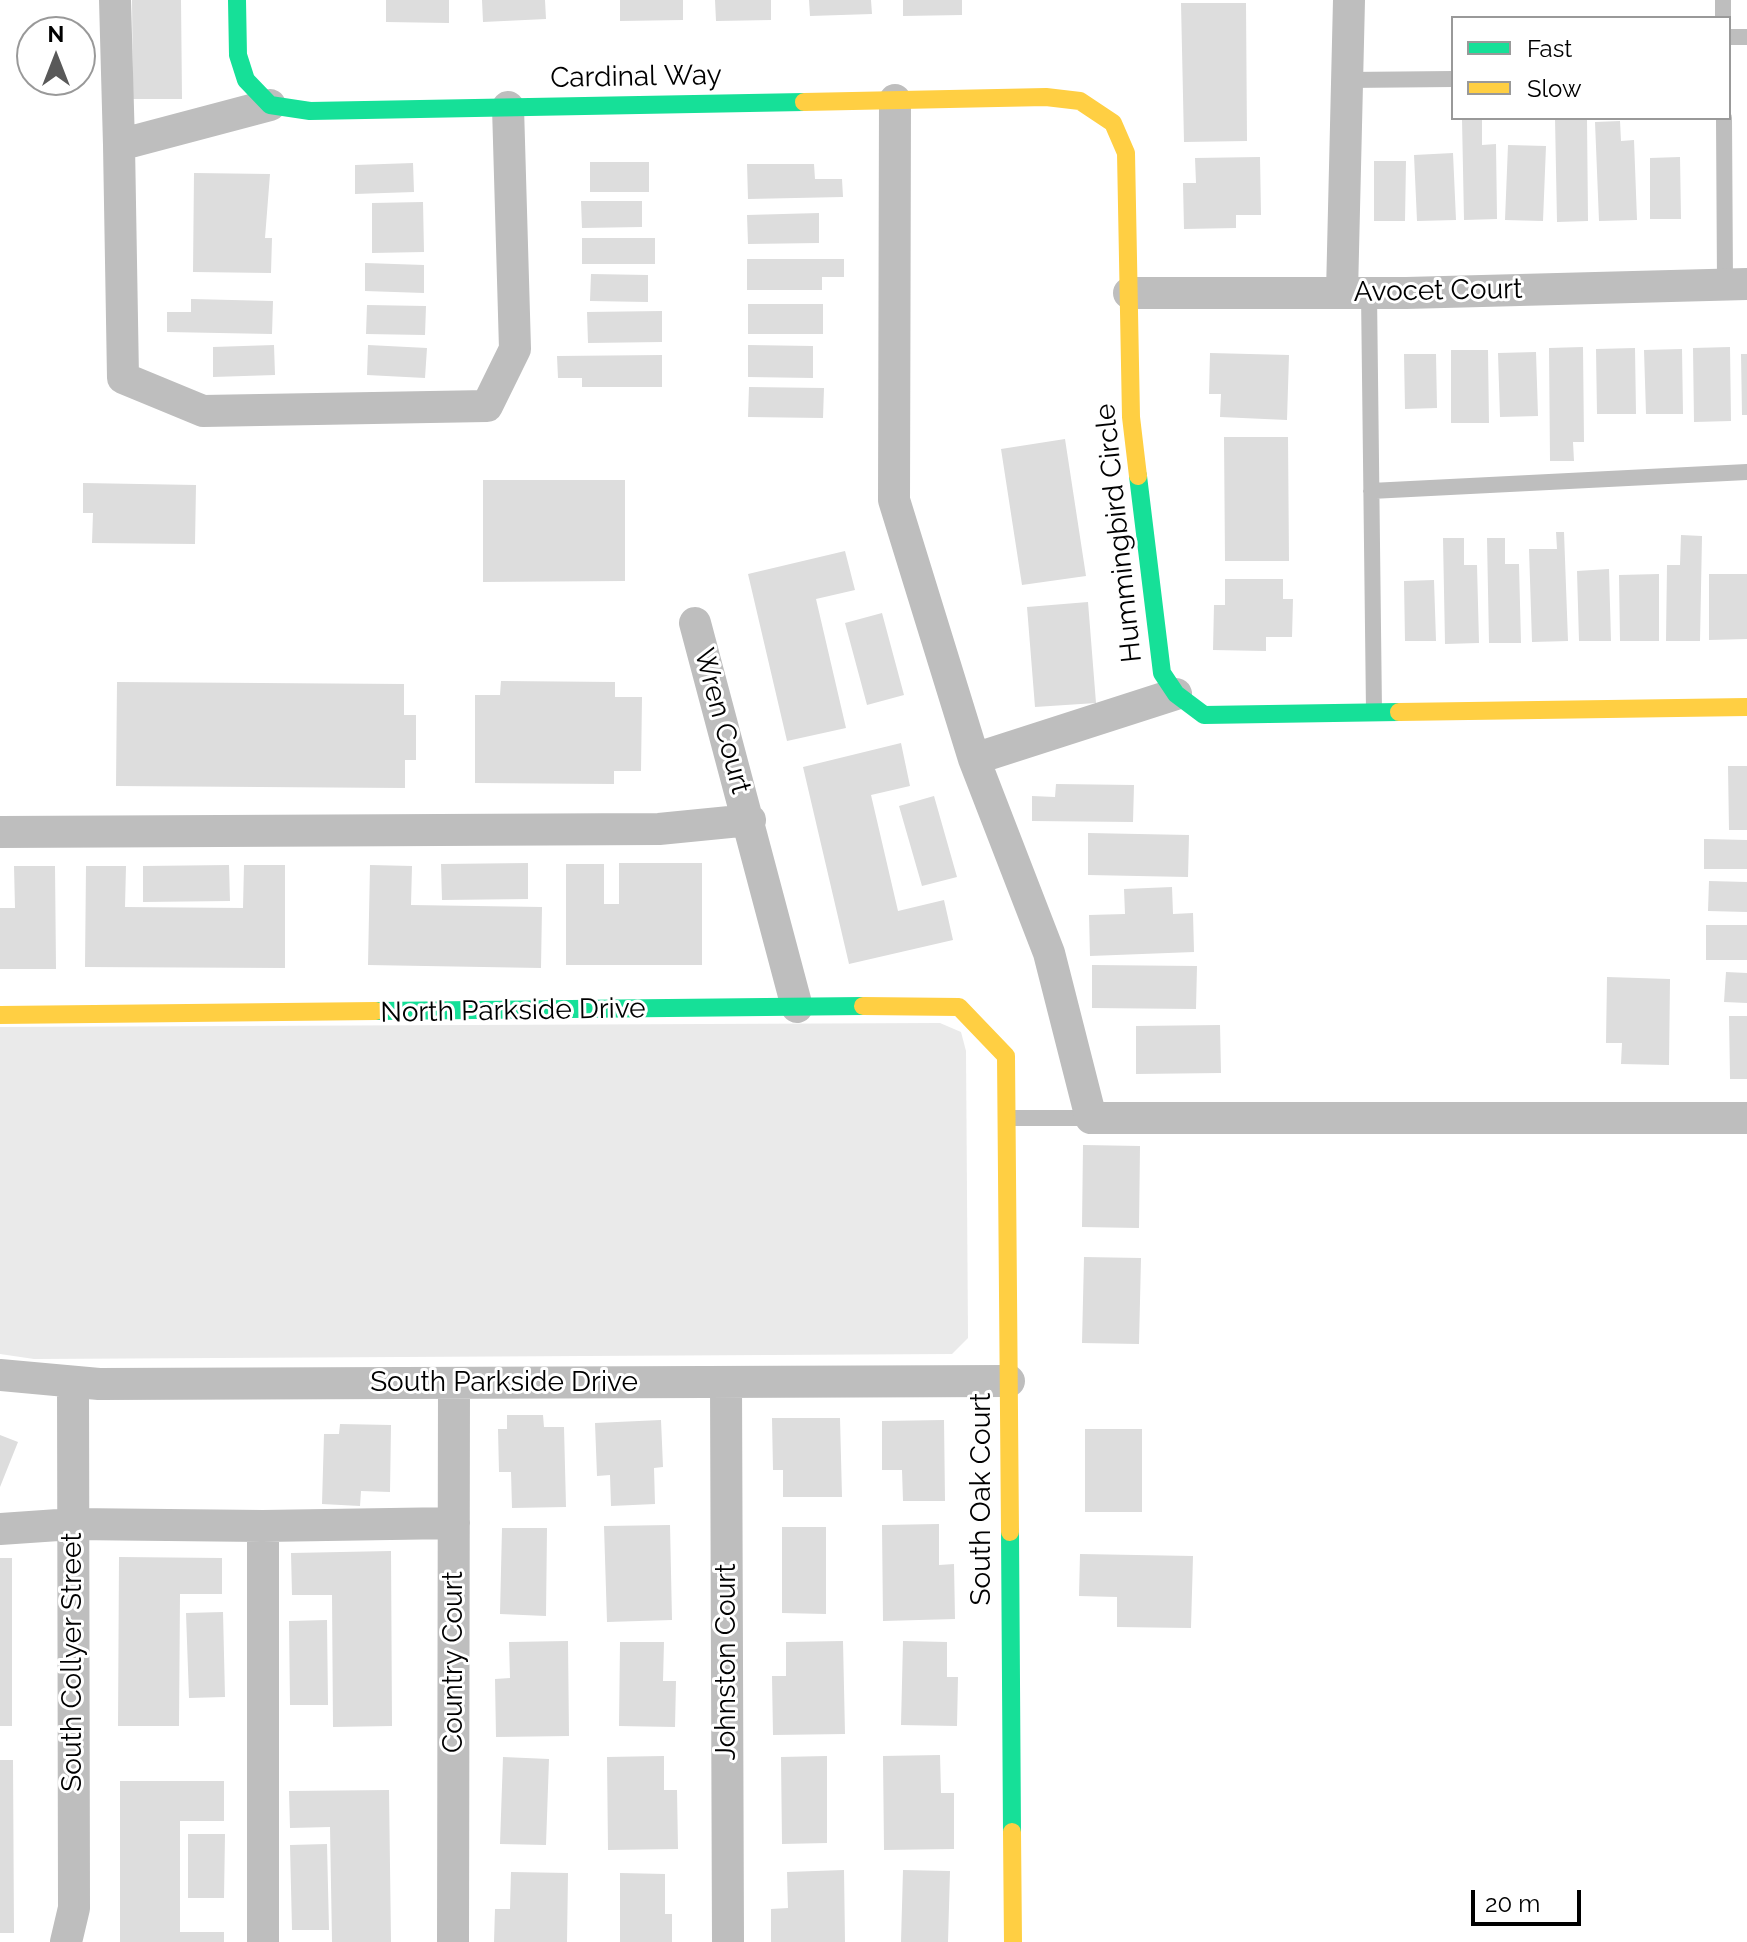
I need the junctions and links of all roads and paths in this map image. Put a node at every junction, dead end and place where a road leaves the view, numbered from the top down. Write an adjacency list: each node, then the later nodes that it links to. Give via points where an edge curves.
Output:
1 (115, 0): 11 (street)
2 (237, 0): 7 (street, via 238,55 246,80)
3 (1349, 0): 5 (street)
4 (1451, 79): 5 (lane)
5 (1347, 80): 14 (street)
6 (895, 100): 8 (street, Cardinal Way); 10 (street, Cardinal Way, via 1046,97 1080,101); 21 (street, via 894,500)
7 (270, 105): 8 (street, Cardinal Way, via 310,111); 11 (street)
8 (508, 107): 11 (street, via 515,349 487,406 203,411 123,378)
9 (1724, 120): 12 (lane)
10 (1113, 123): 13 (street, Hummingbird Circle, via 1126,153)
11 (119, 145)
12 (1736, 284): 14 (street, Avocet Court)
13 (1129, 293): 14 (street, Avocet Court); 18 (street, Hummingbird Circle, via 1131,417 1162,673)
14 (1356, 293): 16 (lane)
15 (1747, 472): 16 (lane)
16 (1371, 491): 20 (lane)
17 (695, 623): 22 (street, Wren Court)
18 (1176, 694): 20 (street, via 1204,715); 21 (street)
19 (1747, 707): 20 (street)
20 (1374, 712)
21 (974, 759): 28 (street, via 1049,953)
22 (750, 820): 23 (street, via 659,829); 24 (street, Wren Court)
23 (0, 832)
24 (797, 1007): 25 (street, North Parkside Drive); 26 (street, North Parkside Drive, via 959,1007)
25 (0, 1015)
26 (1006, 1056): 27 (street, South Oak Court)
27 (1007, 1118): 28 (lane); 31 (street, South Oak Court)
28 (1091, 1118): 29 (street)
29 (1747, 1118)
30 (0, 1375): 32 (street, South Parkside Drive)
31 (1009, 1381): 33 (street, South Parkside Drive); 43 (street, South Oak Court)
32 (73, 1382): 34 (street, South Parkside Drive); 36 (street, South Collyer Street)
33 (726, 1382): 34 (street, South Parkside Drive); 42 (street, Johnston Court)
34 (454, 1383): 35 (street, Country Court)
35 (454, 1523): 37 (street); 41 (street, Country Court)
36 (73, 1524): 37 (street); 38 (street); 39 (street, South Collyer Street, via 74,1908)
37 (263, 1526): 40 (street)
38 (0, 1529)
39 (66, 1942)
40 (263, 1942)
41 (453, 1942)
42 (728, 1942)
43 (1013, 1942)

